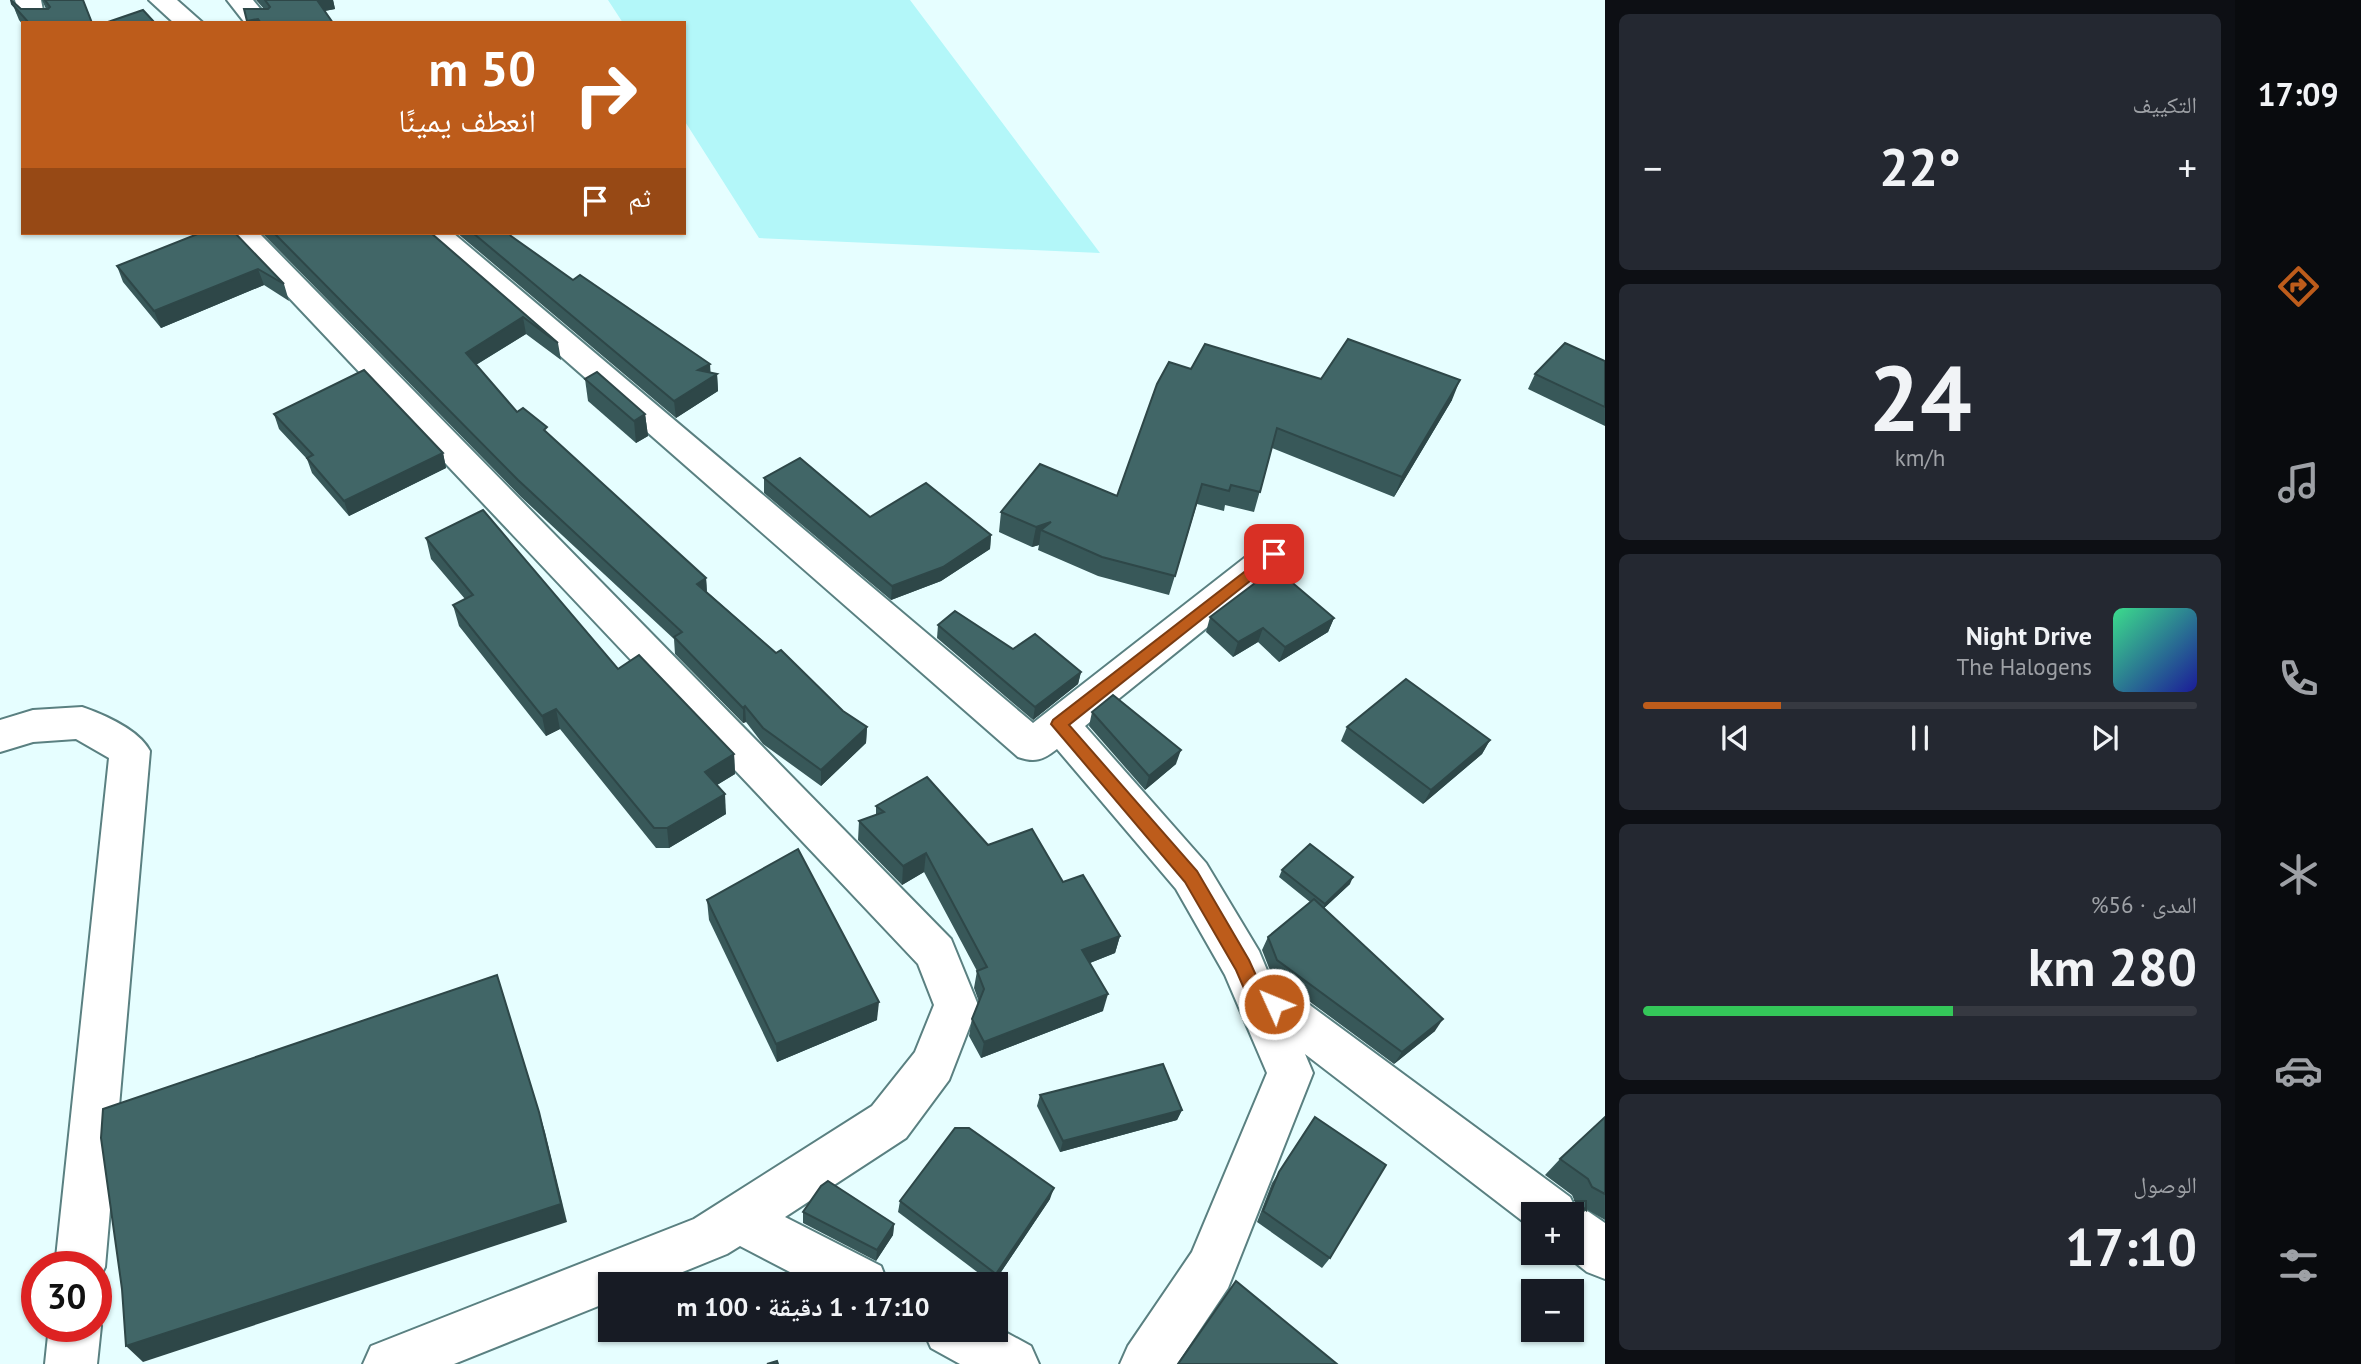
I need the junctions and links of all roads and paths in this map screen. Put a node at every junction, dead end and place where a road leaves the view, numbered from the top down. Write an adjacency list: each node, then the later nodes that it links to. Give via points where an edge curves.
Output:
1 (28, 0): 4 (street)
2 (162, 0): 5 (street)
3 (240, 0): 6 (street)
4 (39, 21)
5 (188, 21)
6 (257, 21)
7 (245, 235): 14 (street, via 936,953 956,1005 933,1065 889,1122)
8 (437, 235): 10 (street, via 1032,746)
9 (1274, 554): 10 (street)
10 (1059, 724): 12 (street, via 1191,876)
11 (0, 736): 16 (street, via 33,726 82,723 130,751)
12 (1253, 988): 13 (street); 24 (street, via 1290,1073 1210,1270)
13 (1537, 1202)
14 (739, 1219): 18 (street); 22 (street, via 710,1237)
15 (1584, 1237): 17 (street)
16 (82, 1251)
17 (1605, 1254)
18 (840, 1272)
19 (73, 1342): 21 (street)
20 (972, 1342): 23 (street)
21 (71, 1364)
22 (389, 1364)
23 (1013, 1364)
24 (1146, 1364)

